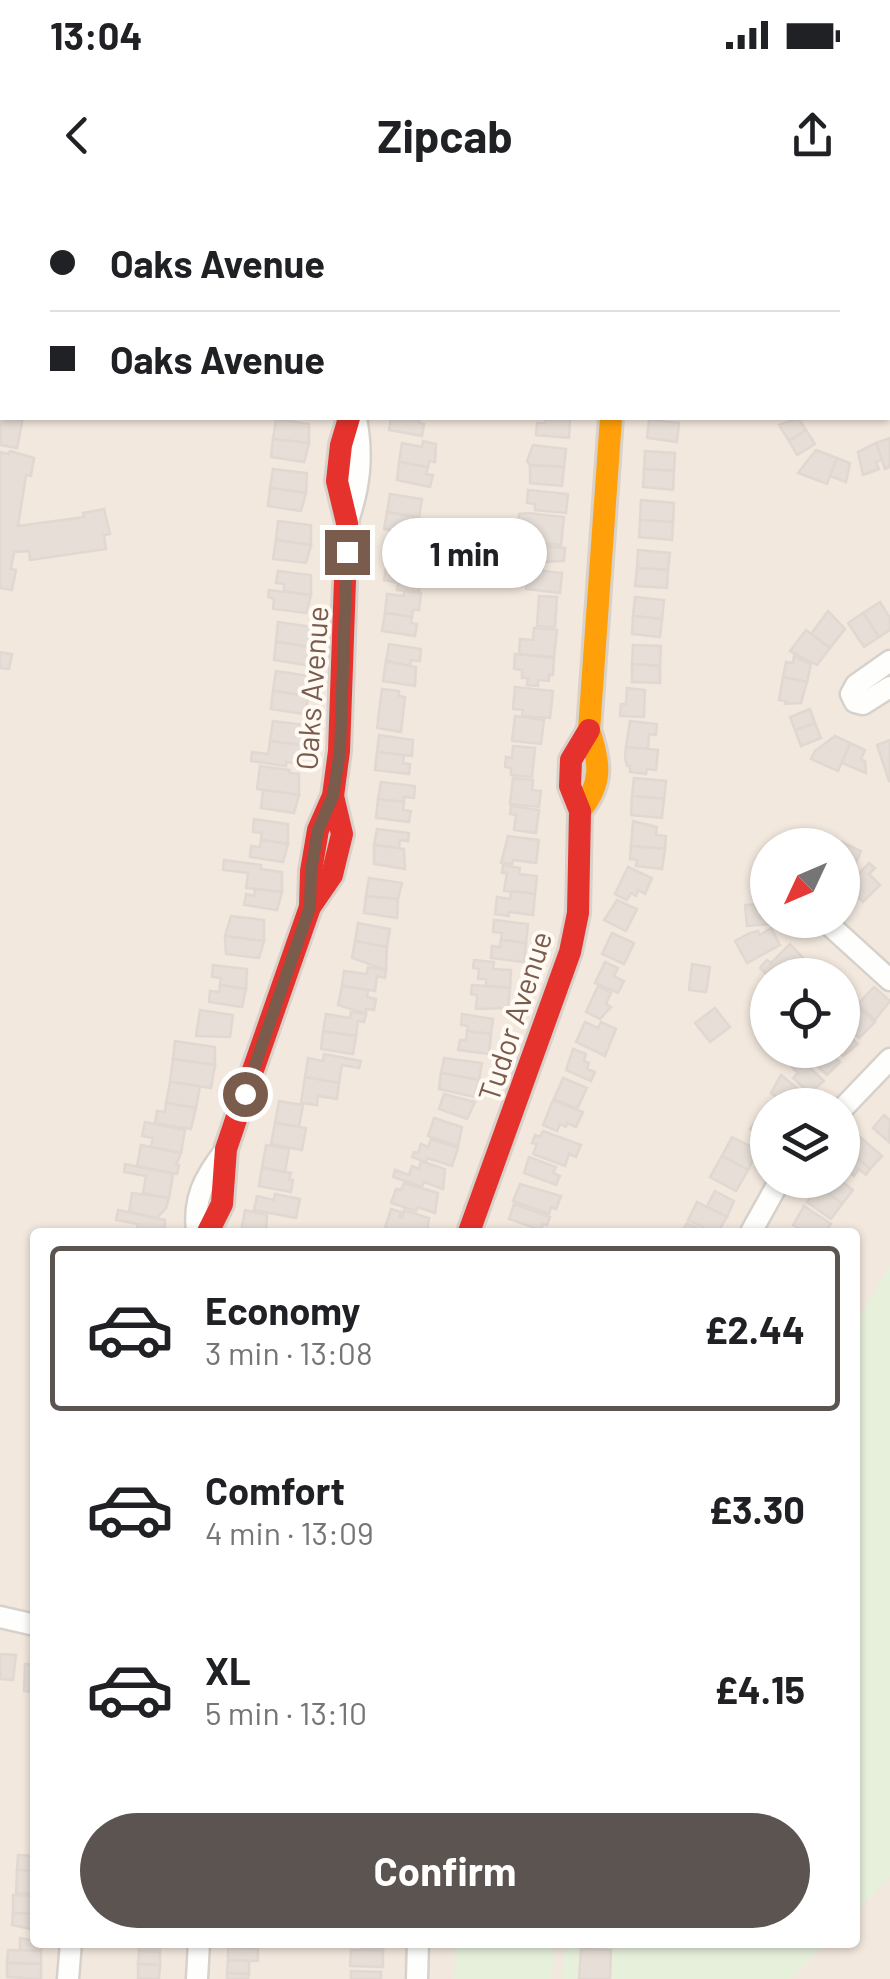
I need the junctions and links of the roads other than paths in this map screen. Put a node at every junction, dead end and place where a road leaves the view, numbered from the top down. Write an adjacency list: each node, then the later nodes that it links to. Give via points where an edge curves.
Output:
1 (352, 420): 9 (street, Oaks Avenue, via 337,481 347,523 333,796 342,834)
2 (611, 420): 13 (street, Tudor Avenue, via 589,730 601,762 598,790 580,811 578,913 570,952)
3 (890, 661): 4 (street, via 856,686 854,702)
4 (890, 688)
5 (844, 938): 6 (street)
6 (890, 980)
7 (890, 1059): 8 (street)
8 (860, 1090)
9 (226, 1149): 11 (street, Oaks Avenue, via 204,1177); 12 (street, Oaks Avenue, via 222,1204)
10 (770, 1198): 14 (street)
11 (197, 1228)
12 (210, 1228)
13 (470, 1228)
14 (754, 1228)
15 (0, 1617): 16 (street)
16 (30, 1625)
17 (71, 1948): 20 (street)
18 (199, 1948): 21 (street)
19 (418, 1948): 22 (street)
20 (68, 1979)
21 (198, 1979)
22 (416, 1979)

